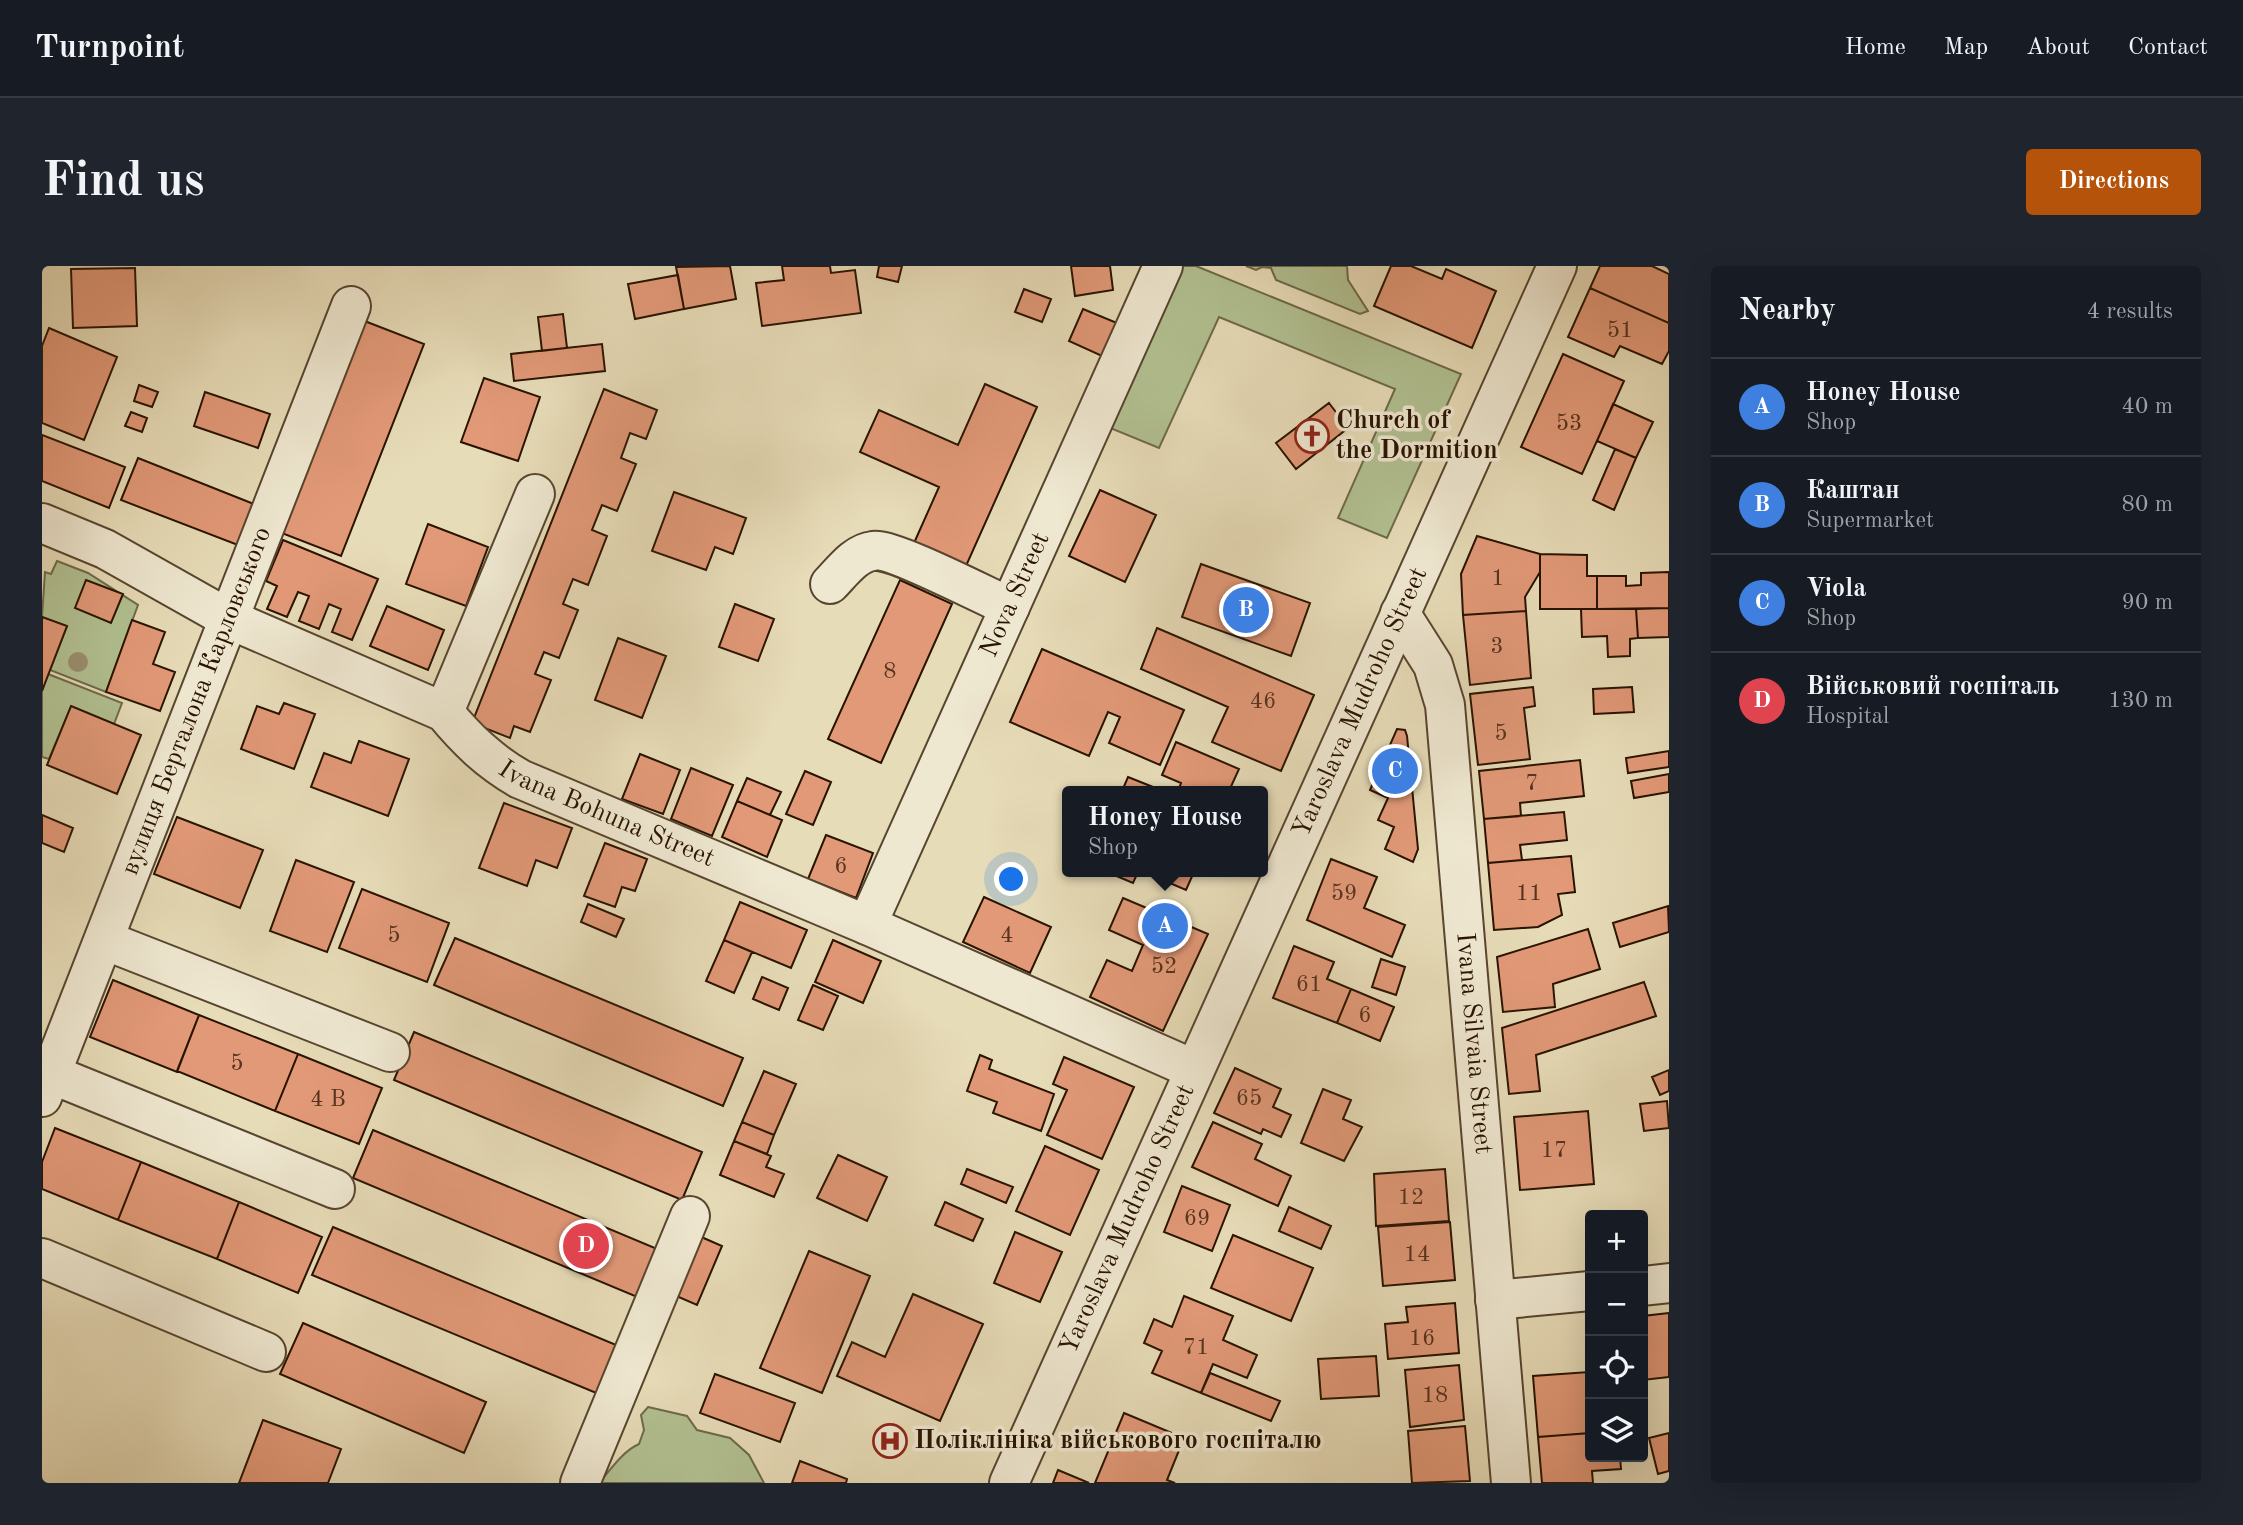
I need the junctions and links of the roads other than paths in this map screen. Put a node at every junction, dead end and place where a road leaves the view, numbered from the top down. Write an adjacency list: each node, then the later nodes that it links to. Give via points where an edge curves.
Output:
1 (1163, 266): 7 (street, Nova Street)
2 (1557, 266): 8 (street, Yaroslava Mudroho Street)
3 (351, 306): 9 (street, вулиця Берталона Карловського)
4 (535, 494): 10 (street)
5 (42, 523): 9 (street, Ivana Bohuna Street, via 105,549)
6 (830, 584): 7 (street, via 858,557 874,550)
7 (1010, 607): 11 (street, Nova Street)
8 (1400, 613): 14 (street, Yaroslava Mudroho Street); 22 (street, Ivana Silvaia Street, via 1433,665 1445,705)
9 (231, 620): 10 (street, Ivana Bohuna Street); 12 (street, вулиця Берталона Карловського)
10 (444, 712): 11 (street, Ivana Bohuna Street, via 494,764 520,779)
11 (867, 925): 14 (street, Ivana Bohuna Street)
12 (104, 940): 13 (street); 15 (street, вулиця Берталона Карловського)
13 (390, 1052)
14 (1193, 1069): 25 (street, Yaroslava Mudroho Street)
15 (47, 1086): 16 (street)
16 (335, 1189)
17 (690, 1216): 24 (street)
18 (42, 1258): 23 (street)
19 (1669, 1283): 20 (street)
20 (1648, 1285)
21 (1585, 1291): 22 (street)
22 (1495, 1300): 26 (street, Ivana Silvaia Street)
23 (266, 1352)
24 (580, 1483)
25 (1009, 1483)
26 (1511, 1483)

